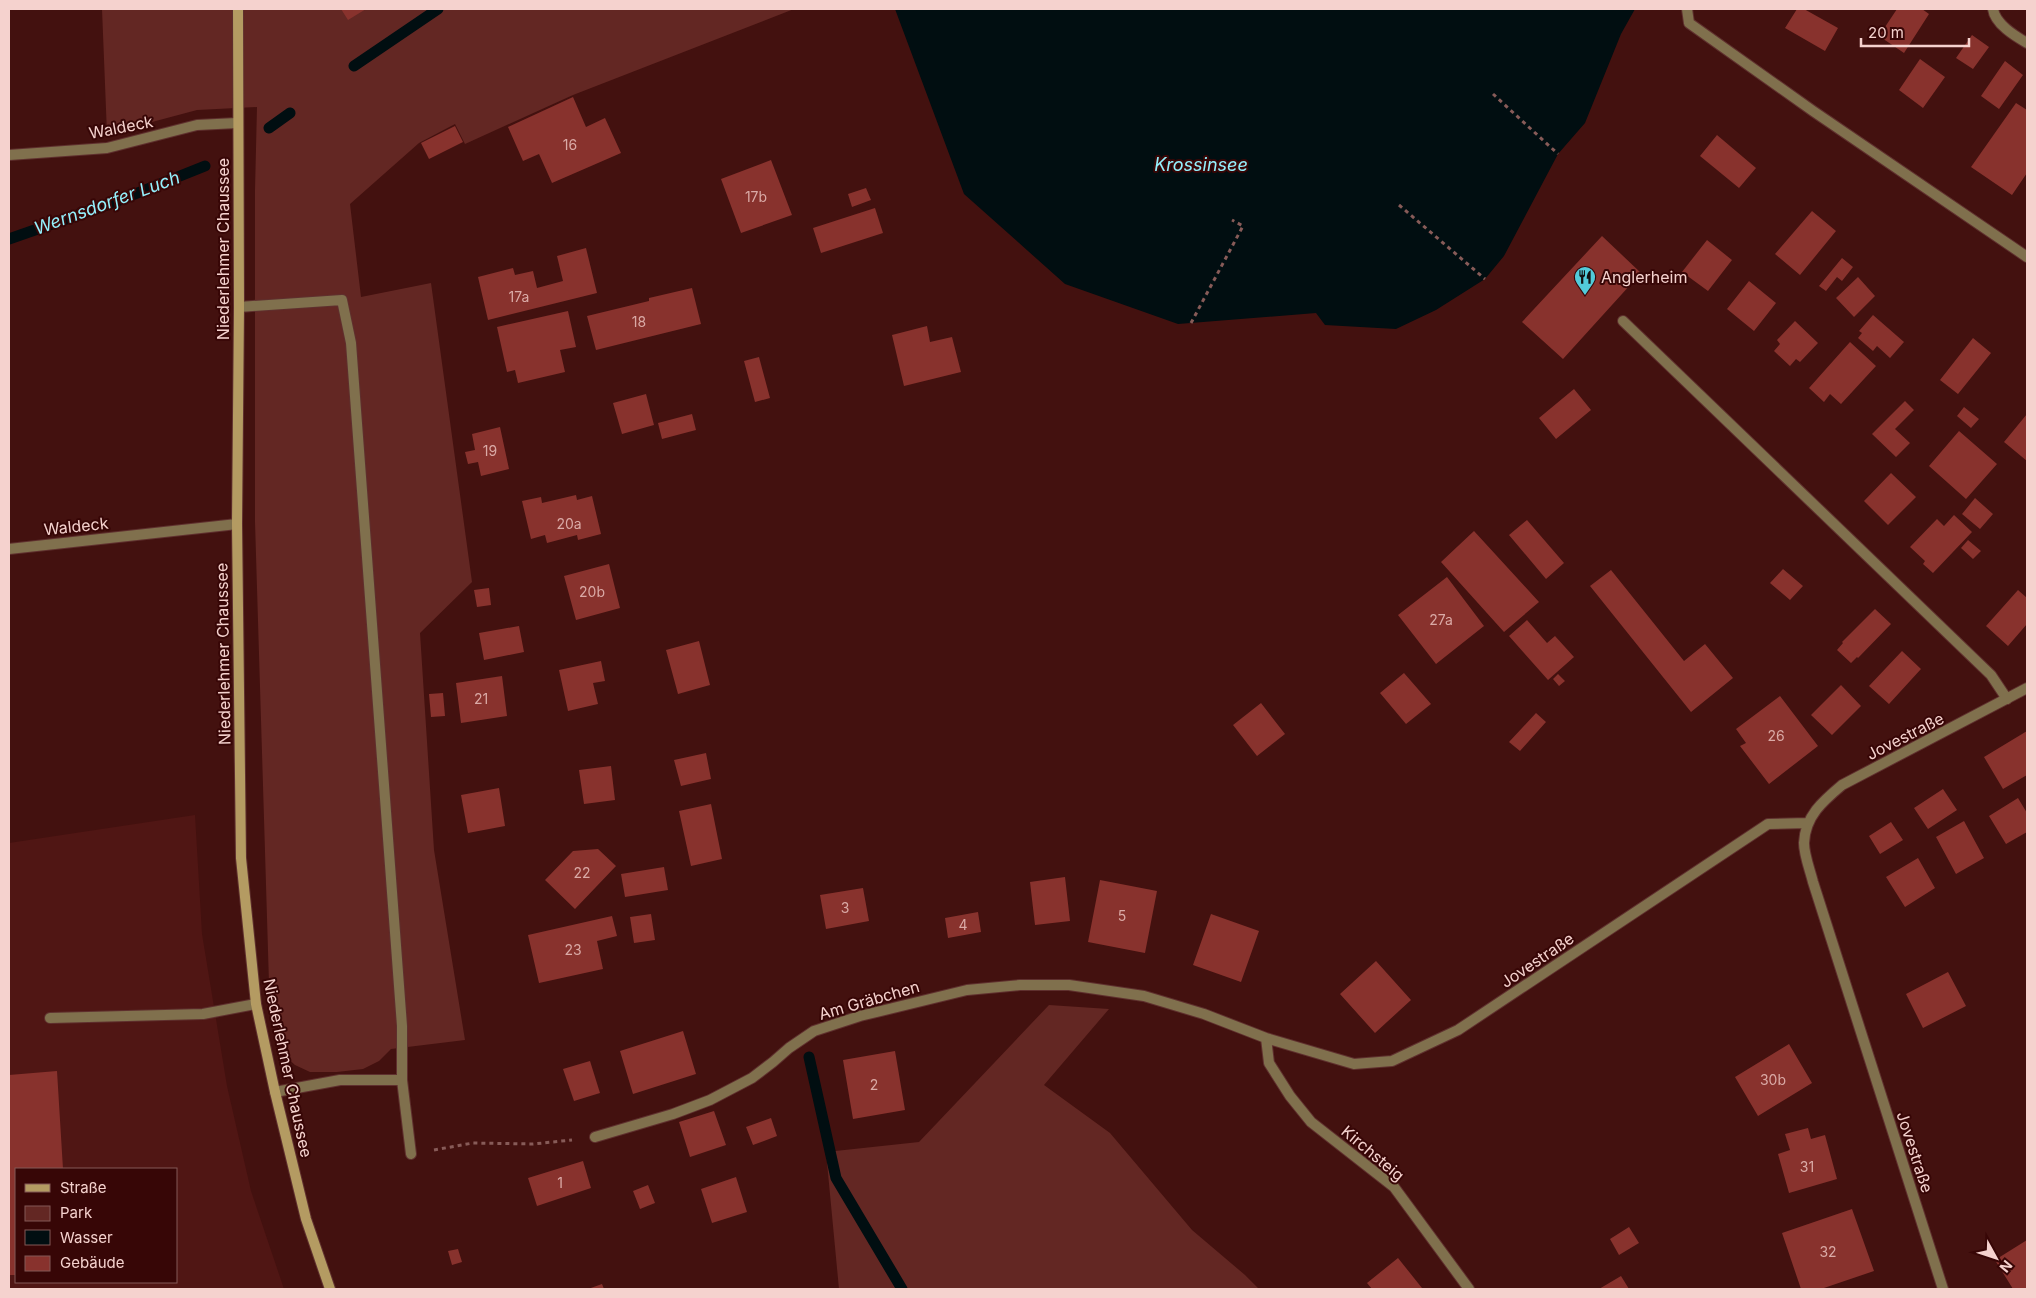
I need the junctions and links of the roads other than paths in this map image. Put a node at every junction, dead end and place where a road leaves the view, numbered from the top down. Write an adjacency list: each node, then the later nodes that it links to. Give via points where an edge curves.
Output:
1 (238, 9): 5 (main road, Niederlehmer Chaussee)
2 (1687, 9): 7 (street, via 1689,23)
3 (1993, 9): 4 (street, via 1994,16)
4 (2027, 43)
5 (237, 122): 6 (street, Waldeck, via 197,125 107,148); 8 (main road, Niederlehmer Chaussee)
6 (9, 155)
7 (2027, 257)
8 (239, 307): 10 (main road, Niederlehmer Chaussee); 18 (street, via 342,300 352,343 401,1017)
9 (1623, 322): 13 (street, via 1991,675)
10 (237, 524): 11 (street, Waldeck); 15 (main road, Niederlehmer Chaussee, via 241,858)
11 (9, 549)
12 (2027, 688): 13 (street, Jovestraße)
13 (2007, 699): 14 (street, Jovestraße, via 1842,785 1821,802)
14 (1807, 823): 17 (street, Jovestraße, via 1768,824 1458,1030 1392,1061 1354,1064); 24 (street, Jovestraße, via 1804,844 1813,882)
15 (256, 1004): 16 (street, via 204,1014); 19 (main road, Niederlehmer Chaussee)
16 (50, 1018)
17 (1266, 1038): 20 (street, Am Gräbchen, via 1204,1014 1144,996 1069,985 967,990 860,1016 814,1031 752,1078 710,1100); 23 (street, Kirchsteig, via 1269,1063 1290,1096 1311,1122 1394,1187)
18 (402, 1080): 19 (street, via 340,1080); 21 (street)
19 (275, 1092): 22 (main road, Niederlehmer Chaussee, via 306,1220)
20 (595, 1137)
21 (410, 1154)
22 (330, 1289)
23 (1468, 1289)
24 (1943, 1289)

